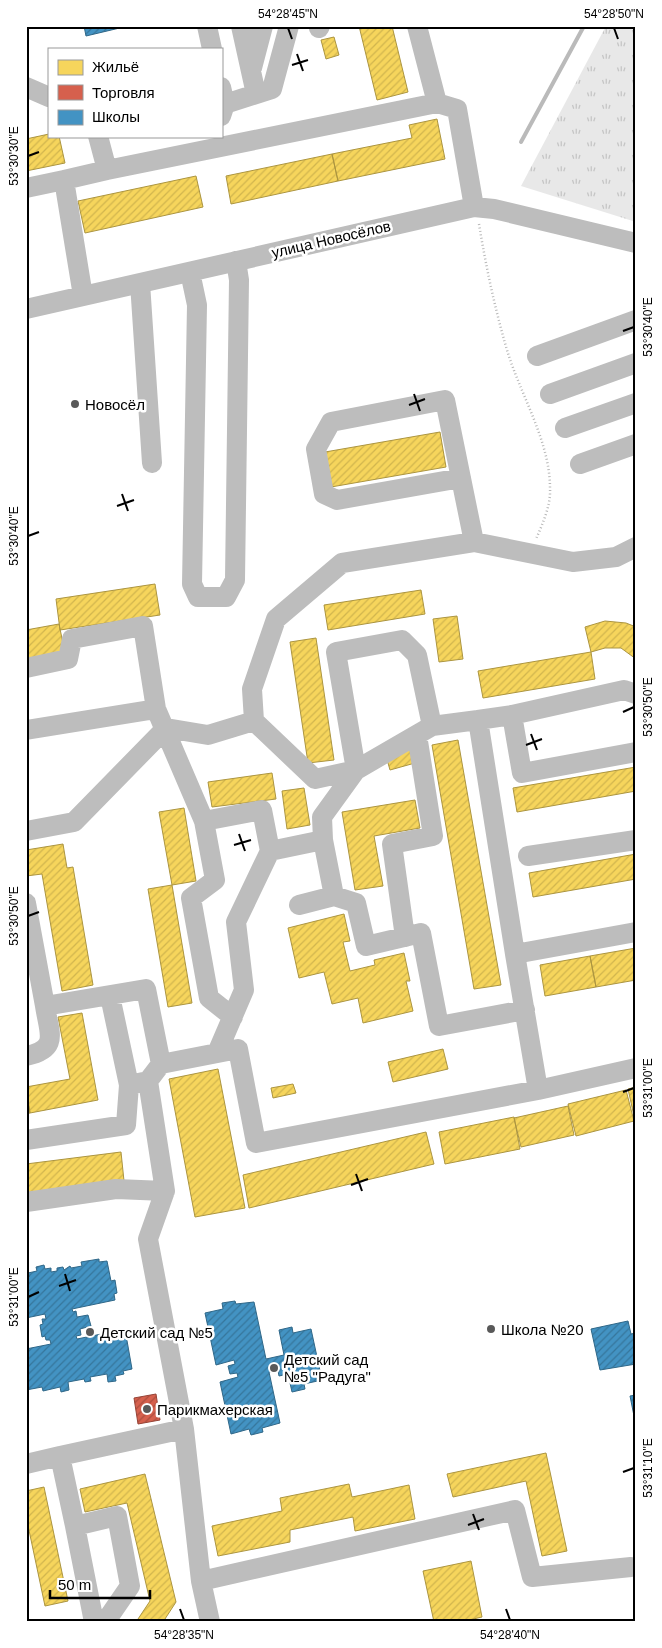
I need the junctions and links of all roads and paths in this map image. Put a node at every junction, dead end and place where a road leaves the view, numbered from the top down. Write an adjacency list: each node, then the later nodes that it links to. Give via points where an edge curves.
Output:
1 (207, 26): 6 (street)
2 (241, 26): 7 (street)
3 (263, 26): 7 (street)
4 (289, 26): 9 (street, via 272,89)
5 (417, 26): 12 (street)
6 (212, 48)
7 (251, 72): 9 (street)
8 (26, 86): 10 (street)
9 (256, 94): 11 (street)
10 (48, 97)
11 (223, 103)
12 (437, 103): 14 (street); 18 (street, via 457,109)
13 (99, 138): 15 (street)
14 (212, 143): 15 (street)
15 (107, 170): 16 (street)
16 (64, 180): 17 (street); 23 (street)
17 (26, 188)
18 (475, 207): 19 (street, улица Новосёлов); 20 (street, улица Новосёлов); 37 (path, via 489,285 508,352 546,457 551,489 545,518)
19 (636, 243)
20 (236, 261): 21 (street, улица Новосёлов); 21 (street, via 239,280 234,580 226,597 198,597 192,584 197,305)
21 (190, 272): 22 (street, улица Новосёлов)
22 (140, 283): 23 (street, улица Новосёлов); 32 (street)
23 (83, 296): 24 (street, улица Новосёлов)
24 (26, 310)
25 (636, 320): 26 (street)
26 (537, 356)
27 (636, 363): 28 (street)
28 (550, 394)
29 (636, 403): 30 (street)
30 (565, 428)
31 (636, 444): 33 (street)
32 (152, 463)
33 (580, 464)
34 (461, 478): 34 (street, via 445,400 332,422 316,449 324,494 337,500); 35 (street)
35 (474, 542): 37 (street); 43 (street, via 342,563 276,619 252,689)
36 (636, 547): 37 (street, via 616,557 573,562)
37 (530, 554)
38 (26, 668): 40 (street, via 68,659 72,639 143,626)
39 (636, 694): 41 (street, via 624,690)
40 (156, 709): 44 (street); 45 (street)
41 (512, 715): 42 (street); 47 (street, via 522,773)
42 (478, 720): 46 (street); 60 (street)
43 (254, 721): 44 (street, via 208,735); 48 (street, via 314,779)
44 (166, 728): 49 (street); 50 (street, via 74,822)
45 (26, 730)
46 (424, 730): 48 (street); 48 (street, via 417,656 402,640 336,652); 59 (street, via 433,836 392,844)
47 (636, 752)
48 (356, 770): 51 (street, via 322,817)
49 (204, 820): 53 (street, via 262,810); 64 (street, via 215,880 191,898 209,998)
50 (26, 831)
51 (323, 840): 53 (street); 55 (street)
52 (636, 840): 54 (street)
53 (270, 851): 64 (street, via 236,922 244,990)
54 (528, 856)
55 (334, 896): 57 (street); 59 (street, via 356,903 366,946)
56 (26, 903): 62 (street)
57 (300, 905)
58 (636, 932): 60 (street)
59 (406, 937): 63 (street, via 421,934 439,1026)
60 (515, 954): 63 (street)
61 (110, 996): 62 (street); 67 (street, via 146,989); 69 (street)
62 (45, 1006): 66 (street, via 50,1040 46,1049)
63 (525, 1010): 70 (street)
64 (233, 1017): 65 (street)
65 (218, 1053): 67 (street); 70 (street, via 238,1049 256,1143)
66 (26, 1056)
67 (161, 1064): 69 (street)
68 (636, 1068): 70 (street)
69 (138, 1083): 71 (street); 73 (street)
70 (538, 1090)
71 (131, 1129): 72 (street); 73 (street); 74 (street)
72 (26, 1140)
73 (158, 1147): 75 (street)
74 (26, 1154)
75 (165, 1191): 76 (street, via 116,1189); 77 (street, via 148,1239)
76 (26, 1202)
77 (184, 1429): 78 (street); 82 (street)
78 (60, 1456): 79 (street); 80 (street)
79 (26, 1464)
80 (75, 1526): 83 (street); 83 (street, via 117,1516 130,1586 108,1618)
81 (631, 1566): 82 (street, via 532,1577 515,1510)
82 (201, 1581): 84 (street)
83 (94, 1622)
84 (210, 1622)

